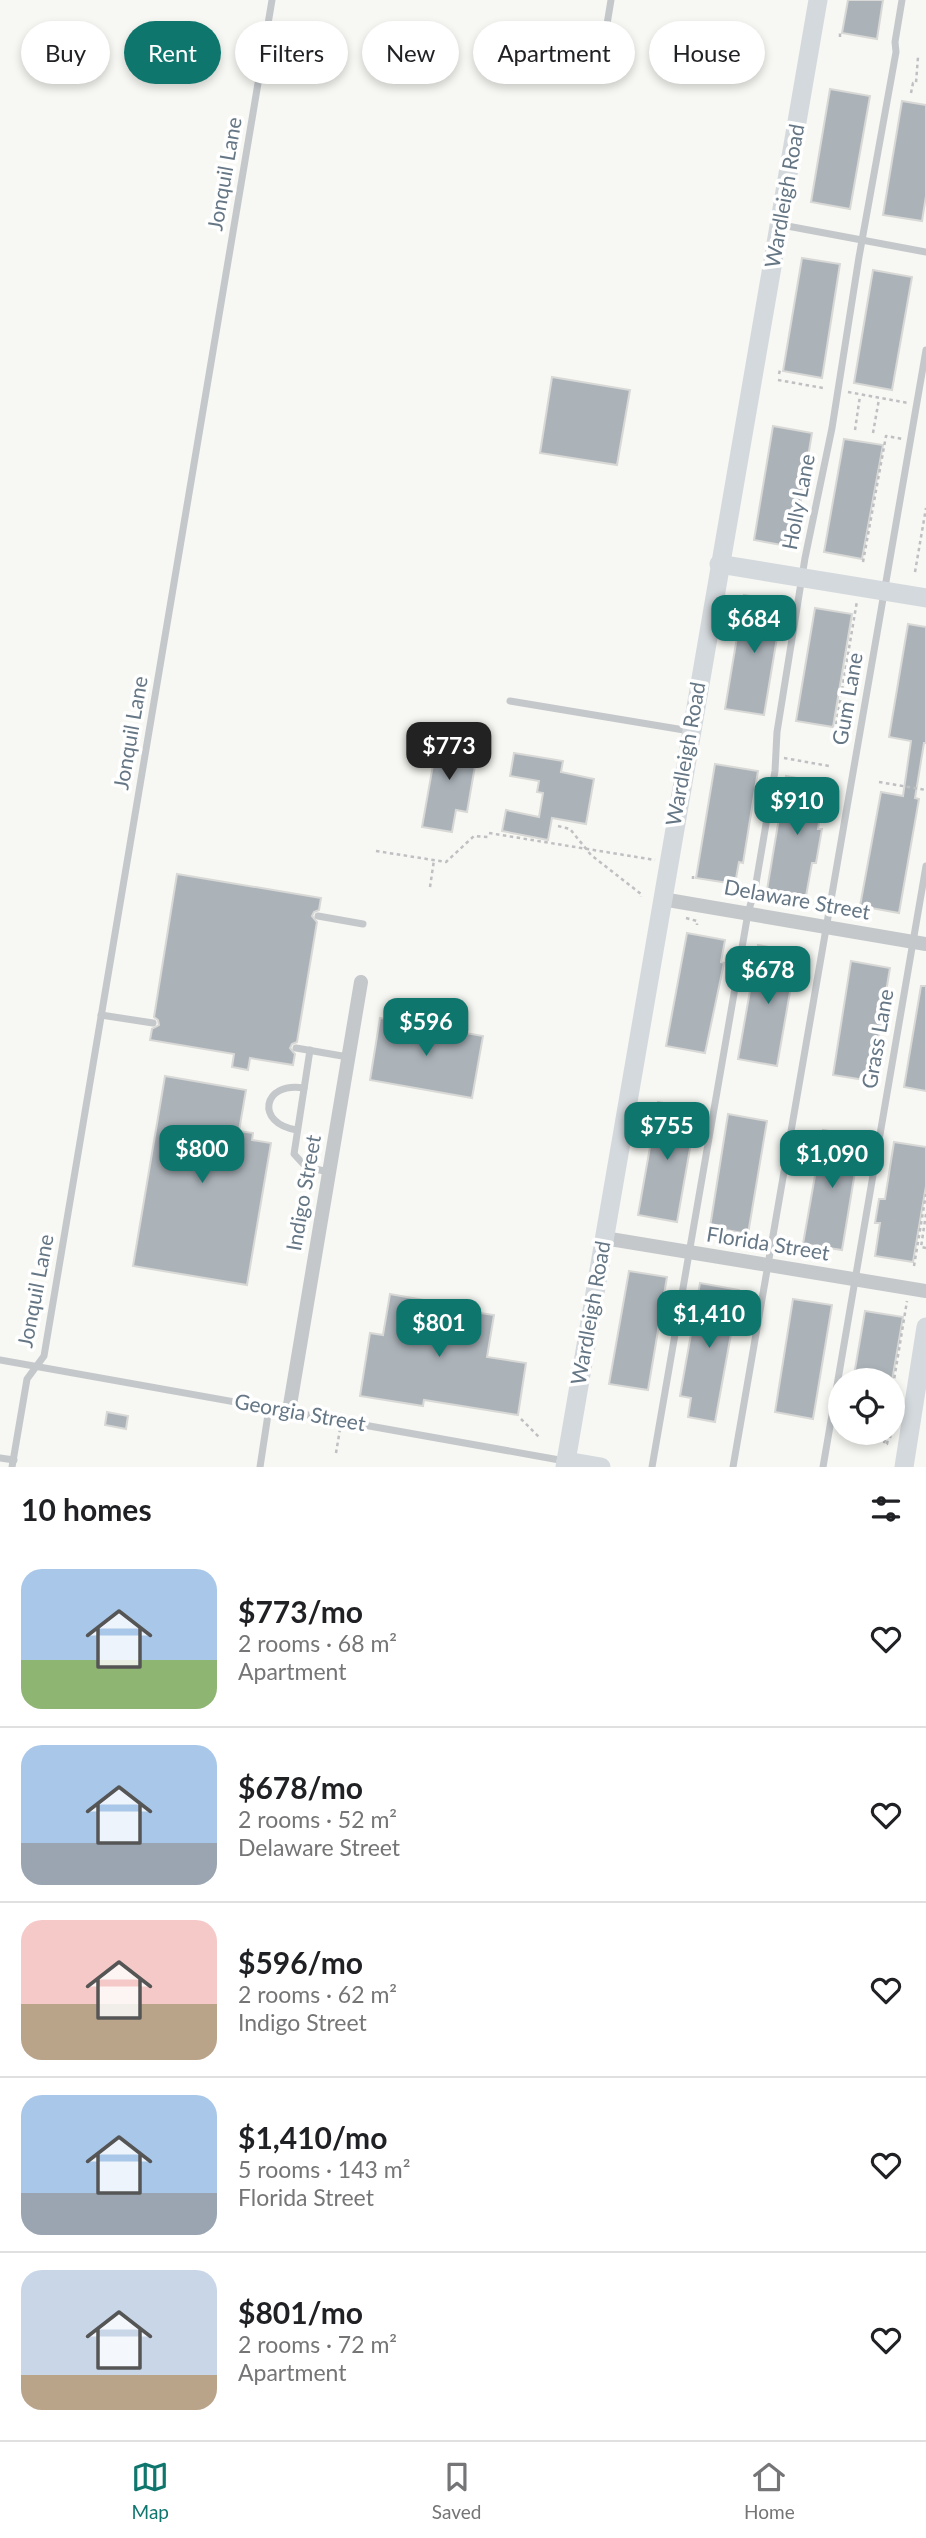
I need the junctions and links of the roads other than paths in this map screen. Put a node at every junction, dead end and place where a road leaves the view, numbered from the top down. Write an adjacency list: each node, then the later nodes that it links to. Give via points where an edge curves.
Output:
1 (272, 0): 24 (lane, Jonquil Lane)
2 (611, 0): 5 (lane)
3 (818, 0): 6 (main road, Wardleigh Road)
4 (902, 0): 7 (lane, Holly Lane, via 897,52)
5 (608, 21)
6 (780, 225): 7 (lane); 10 (main road, Wardleigh Road)
7 (862, 239): 8 (lane); 11 (lane, Holly Lane)
8 (926, 252)
9 (926, 350): 12 (lane, Gum Lane)
10 (719, 564): 11 (main road); 15 (main road, Wardleigh Road)
11 (803, 577): 12 (main road); 18 (lane, Holly Lane, via 777,732 775,771)
12 (884, 591): 13 (main road); 21 (lane, Gum Lane)
13 (926, 598)
14 (510, 701): 15 (lane)
15 (691, 731): 17 (main road, Wardleigh Road)
16 (926, 866): 22 (lane, Grass Lane)
17 (662, 898): 18 (street, Delaware Street); 32 (main road, Wardleigh Road)
18 (748, 913): 21 (street, Delaware Street); 33 (lane, Holly Lane)
19 (318, 916): 20 (lane)
20 (363, 924)
21 (826, 927): 22 (street, Delaware Street); 34 (lane, Gum Lane)
22 (920, 942): 35 (lane, Grass Lane)
23 (361, 982): 28 (street, Indigo Street)
24 (101, 1015): 25 (lane); 39 (lane, Jonquil Lane, via 44,1356)
25 (153, 1023)
26 (296, 1048): 27 (lane)
27 (310, 1050): 28 (lane); 29 (lane)
28 (348, 1058): 31 (street, Indigo Street)
29 (304, 1088): 30 (lane); 30 (lane, via 282,1088 269,1102 274,1121)
30 (297, 1130): 31 (lane, via 294,1154 298,1161)
31 (329, 1172): 41 (street, Indigo Street)
32 (604, 1238): 33 (street, Florida Street); 44 (main road, Wardleigh Road)
33 (690, 1252): 34 (street, Florida Street); 47 (lane, Holly Lane)
34 (768, 1265): 35 (street, Florida Street); 48 (lane, Gum Lane)
35 (855, 1280): 36 (street, Florida Street); 49 (lane, Grass Lane)
36 (926, 1291)
37 (926, 1326): 50 (main road)
38 (0, 1360): 39 (lane, Georgia Street)
39 (37, 1366): 40 (lane, Georgia Street); 43 (lane, Jonquil Lane, via 27,1379)
40 (269, 1408): 41 (lane, Georgia Street); 45 (lane)
41 (289, 1411): 44 (lane, Georgia Street)
42 (0, 1458): 43 (lane)
43 (13, 1464)
44 (565, 1464): 46 (main road, Georgia Street)
45 (260, 1467)
46 (601, 1467)
47 (652, 1467)
48 (733, 1467)
49 (823, 1467)
50 (904, 1467)

